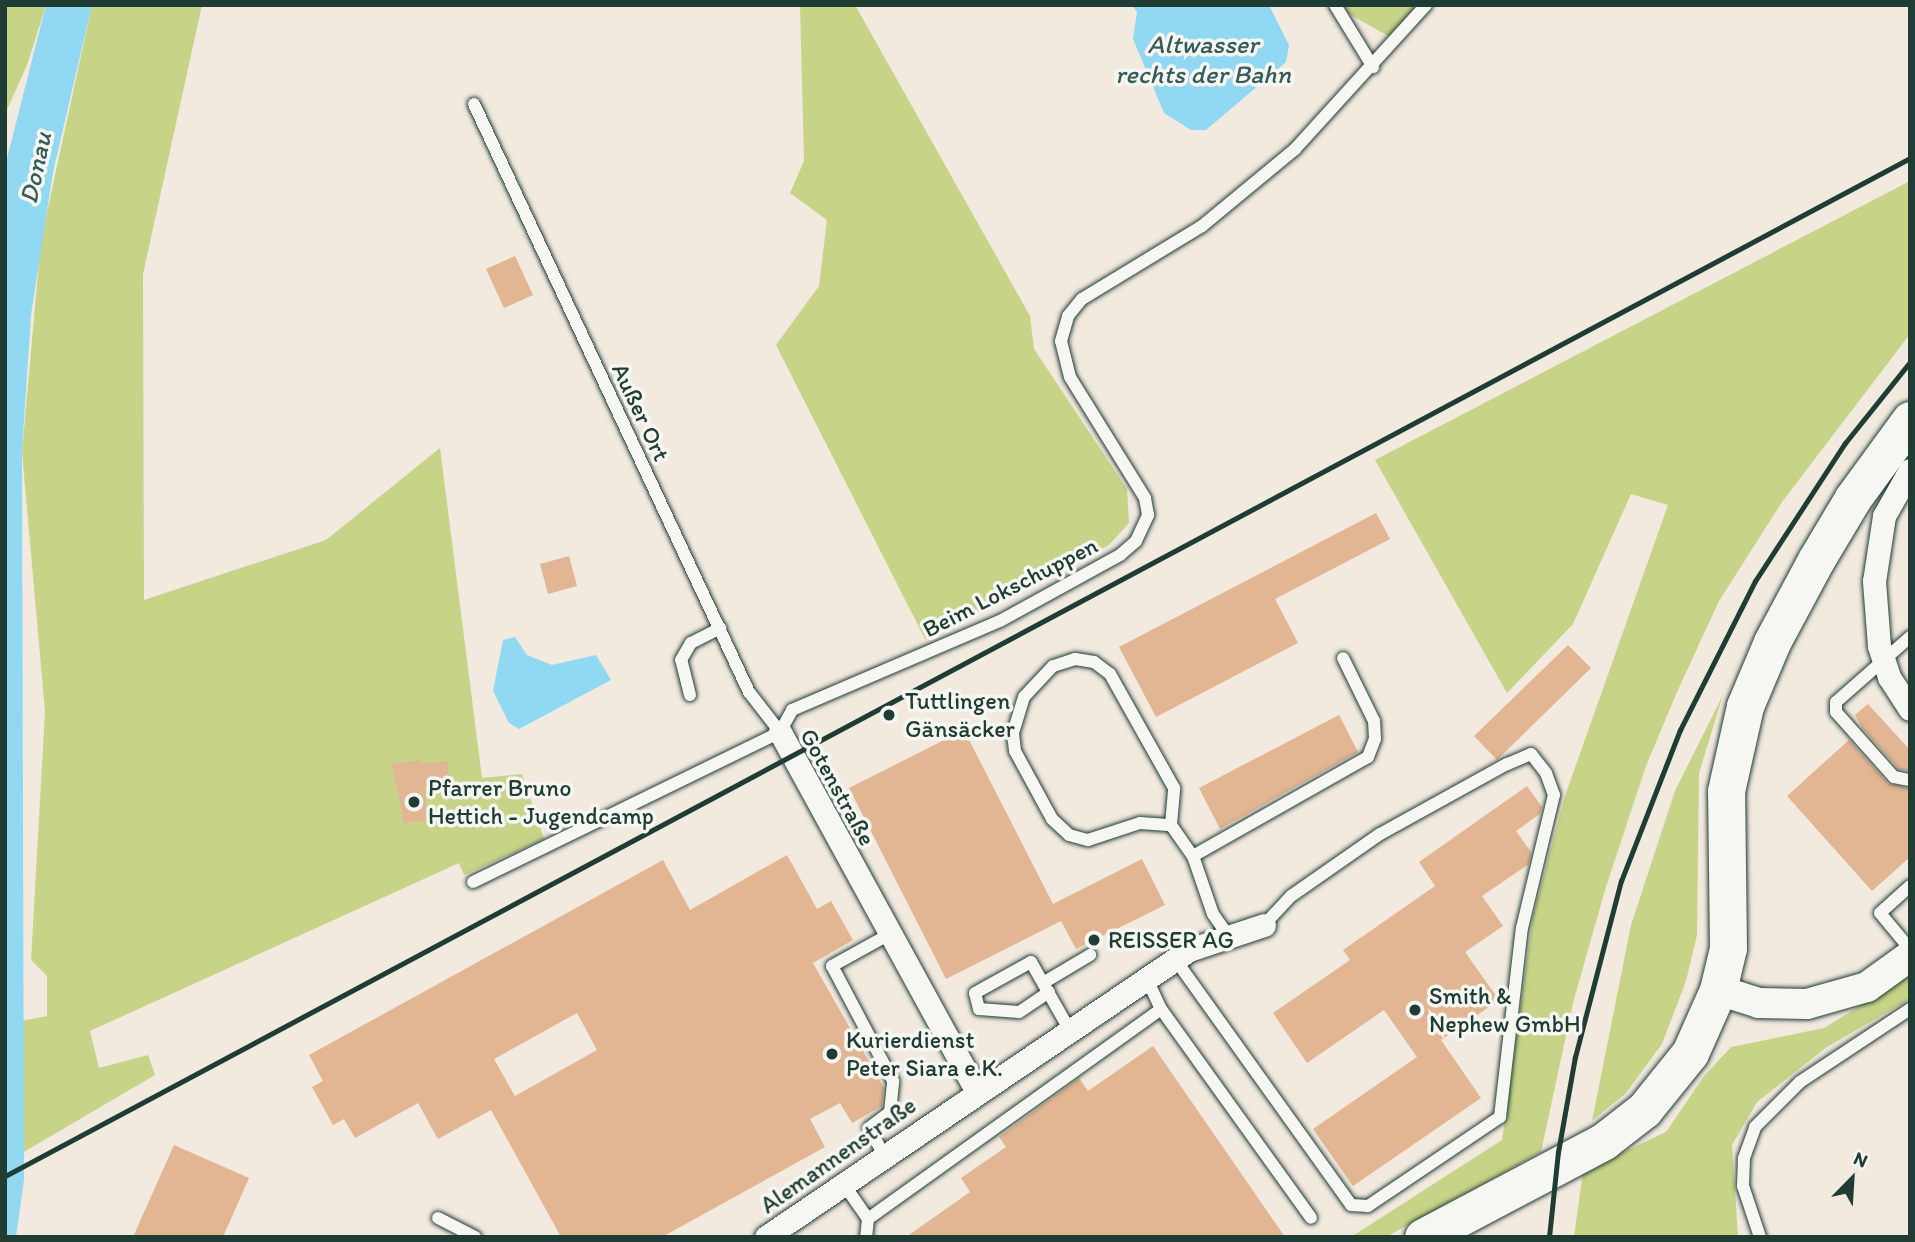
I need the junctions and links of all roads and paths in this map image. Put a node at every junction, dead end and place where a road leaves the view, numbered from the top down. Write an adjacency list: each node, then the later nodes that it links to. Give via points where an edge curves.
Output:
1 (1335, 5): 3 (lane)
2 (1426, 5): 3 (lane, Beim Lokschuppen)
3 (1373, 67): 13 (lane, Beim Lokschuppen, via 1295,149 1202,226 1082,299 1068,316 1061,341 1070,377 1144,498 1147,515 1136,541 1120,555 1000,621 792,710)
4 (474, 104): 7 (lane, Außer Ort)
5 (1910, 421): 28 (main road, via 1853,498 1816,560 1772,642 1745,706 1726,791 1728,948)
6 (1910, 470): 10 (street, via 1884,516 1874,580)
7 (720, 628): 11 (lane, via 691,643 681,660); 13 (lane, Außer Ort, via 749,692)
8 (1908, 641): 10 (lane)
9 (1343, 658): 16 (lane, via 1374,721 1375,739 1368,757)
10 (1885, 663): 12 (street); 14 (lane, via 1836,702 1836,712 1894,777)
11 (691, 695)
12 (1910, 709)
13 (780, 732): 17 (lane, Gotenstraße); 20 (street, Gotenstraße)
14 (1910, 780)
15 (1171, 825): 15 (lane, via 1140,824 1088,840 1069,835 1052,819 1015,751 1013,734 1024,697 1053,666 1074,659 1094,662 1110,674 1174,788); 16 (lane)
16 (1193, 856): 21 (lane, via 1213,914)
17 (473, 882)
18 (1910, 886): 22 (lane, via 1880,913)
19 (1264, 925): 21 (street, Alemannenstraße); 25 (lane, via 1291,896 1380,834 1495,770 1531,754 1546,773 1554,795 1522,929 1500,1117 1368,1206 1351,1205)
20 (890, 934): 32 (street, Gotenstraße); 33 (lane, via 832,966 893,1081 890,1112 869,1128)
21 (1230, 937): 25 (street, Alemannenstraße)
22 (1910, 949)
23 (1090, 955): 27 (lane)
24 (1910, 956): 28 (street, via 1867,987 1807,1004 1759,1003)
25 (1175, 959): 26 (street, Alemannenstraße)
26 (1146, 978): 29 (lane); 31 (street, Alemannenstraße)
27 (1046, 988): 27 (lane, via 1031,962 975,993 979,1009 1019,1012); 31 (lane)
28 (1718, 990): 42 (main road, via 1690,1053 1625,1127)
29 (1161, 1009): 36 (lane); 38 (lane)
30 (1910, 1009): 37 (lane, via 1800,1082 1755,1127 1744,1158 1743,1186)
31 (1069, 1029): 32 (street, Alemannenstraße)
32 (976, 1090): 33 (street, Alemannenstraße)
33 (884, 1155): 34 (street, Alemannenstraße)
34 (843, 1183): 38 (lane); 40 (street, Alemannenstraße)
35 (438, 1217): 39 (lane)
36 (1311, 1218)
37 (1751, 1218): 43 (lane); 44 (lane)
38 (868, 1219): 41 (lane)
39 (475, 1237)
40 (766, 1237)
41 (866, 1237)
42 (1423, 1237)
43 (1750, 1237)
44 (1760, 1237)

